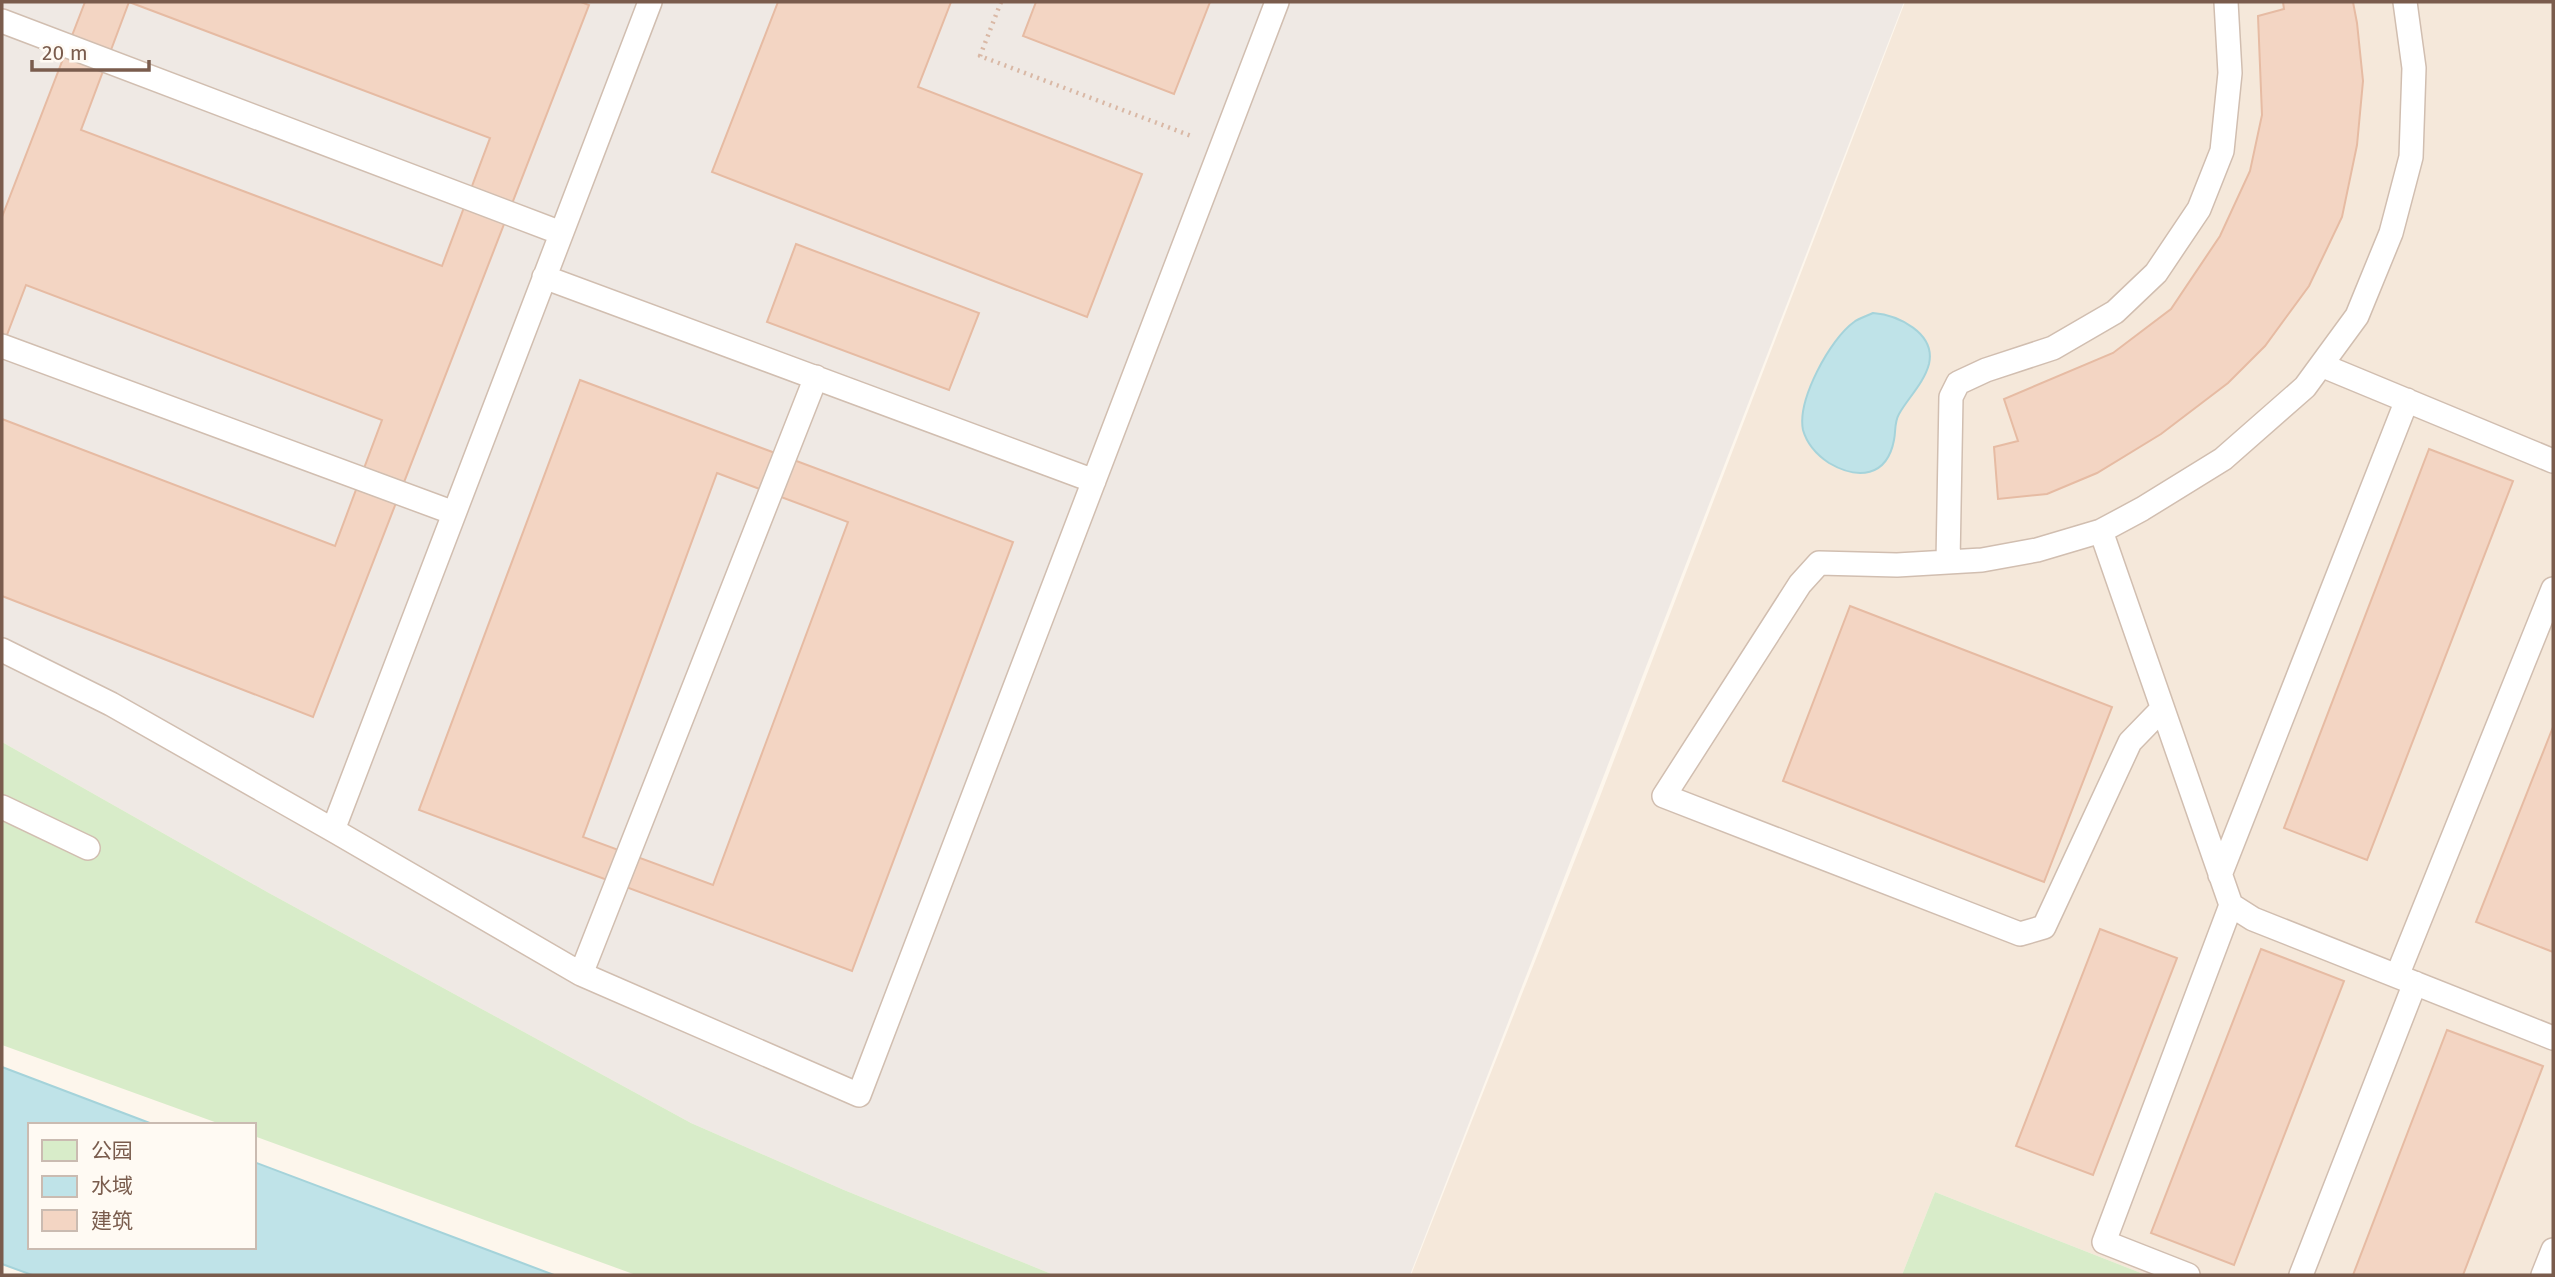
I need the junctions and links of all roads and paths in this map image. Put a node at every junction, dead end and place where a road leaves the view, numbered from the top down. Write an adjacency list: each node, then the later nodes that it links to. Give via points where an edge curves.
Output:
1 (650, 2): 8 (lane)
2 (1001, 2): 7 (path, via 980,56)
3 (1277, 2): 7 (lane)
4 (2226, 2): 18 (lane, via 2230,73 2222,150 2199,209 2156,273 2115,312 2053,348 1958,383 1951,397)
5 (2405, 2): 11 (lane, via 2414,68 2411,157 2391,233 2357,316)
6 (2, 21): 8 (lane)
7 (1221, 148): 15 (lane)
8 (561, 233): 9 (lane)
9 (544, 276): 12 (lane); 16 (lane)
10 (2, 346): 16 (lane)
11 (2321, 365): 13 (lane); 17 (lane, via 2305,387 2222,459)
12 (816, 377): 15 (lane); 27 (lane)
13 (2407, 400): 14 (lane); 25 (lane)
14 (2553, 461)
15 (1094, 481): 27 (lane, via 859,1095)
16 (454, 513): 23 (lane)
17 (2101, 531): 18 (lane, via 2037,550 1982,561); 21 (lane)
18 (1948, 562): 21 (lane, via 1819,563 1793,595 1664,796 2020,934 2045,927 2130,742)
19 (2553, 589): 28 (lane)
20 (2, 650): 23 (lane, via 111,704)
21 (2162, 709): 25 (lane)
22 (2, 807): 24 (lane)
23 (333, 830): 27 (lane)
24 (88, 848)
25 (2220, 875): 26 (lane)
26 (2231, 905): 28 (lane, via 2253,919); 31 (lane, via 2104,1242)
27 (581, 974)
28 (2406, 980): 29 (lane); 32 (lane)
29 (2553, 1038)
30 (2553, 1250): 33 (lane)
31 (2188, 1275)
32 (2301, 1275)
33 (2543, 1275)

